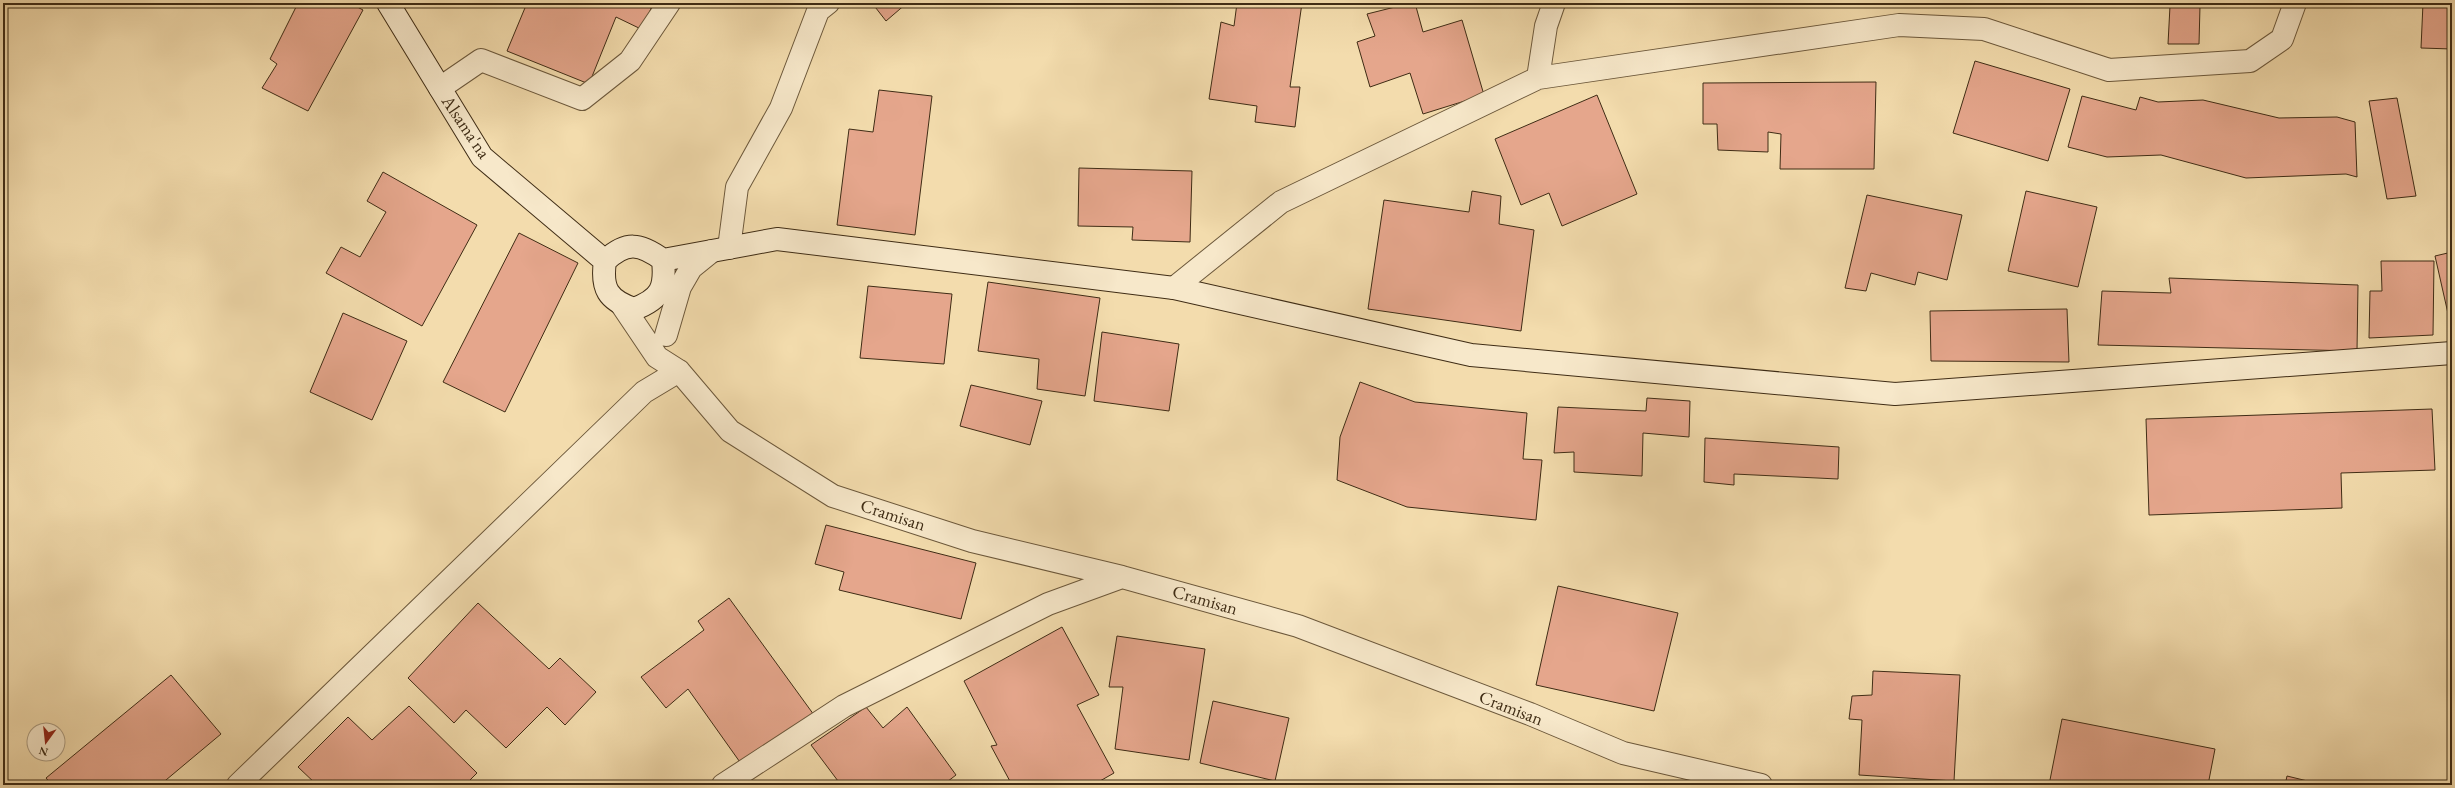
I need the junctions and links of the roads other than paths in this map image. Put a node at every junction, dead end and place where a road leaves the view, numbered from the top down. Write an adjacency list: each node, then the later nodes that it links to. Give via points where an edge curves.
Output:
1 (388, 3): 7 (street, Alsama'na)
2 (669, 3): 7 (street, via 630,61 582,99 481,60)
3 (828, 3): 8 (street, via 818,12 781,108 737,187)
4 (1554, 3): 6 (street, via 1546,26)
5 (2295, 3): 6 (street, via 2282,39 2250,61 2109,70 1984,29 1899,25)
6 (1538, 78): 12 (street, via 1281,202)
7 (440, 88): 10 (street, Alsama'na, via 482,157)
8 (721, 249): 9 (street); 12 (street, via 777,239); 14 (street, via 691,268 680,287)
9 (663, 260): 10 (street, via 647,249 633,246 621,248); 11 (street)
10 (605, 261): 13 (street, via 603,277 606,289 612,299)
11 (663, 288): 13 (street, via 656,298 646,305 634,309); 14 (street)
12 (1174, 288): 15 (street, via 1471,355 1895,394)
13 (622, 305): 16 (street, via 657,356)
14 (666, 335): 16 (street)
15 (2452, 353)
16 (678, 371): 17 (street, Cramisan, via 730,431 833,496 972,541); 18 (street, via 644,392)
17 (1122, 577): 19 (street, via 1048,604 844,706); 20 (street, Cramisan, via 1298,626 1530,714 1623,753)
18 (238, 785)
19 (723, 785)
20 (1761, 785)

